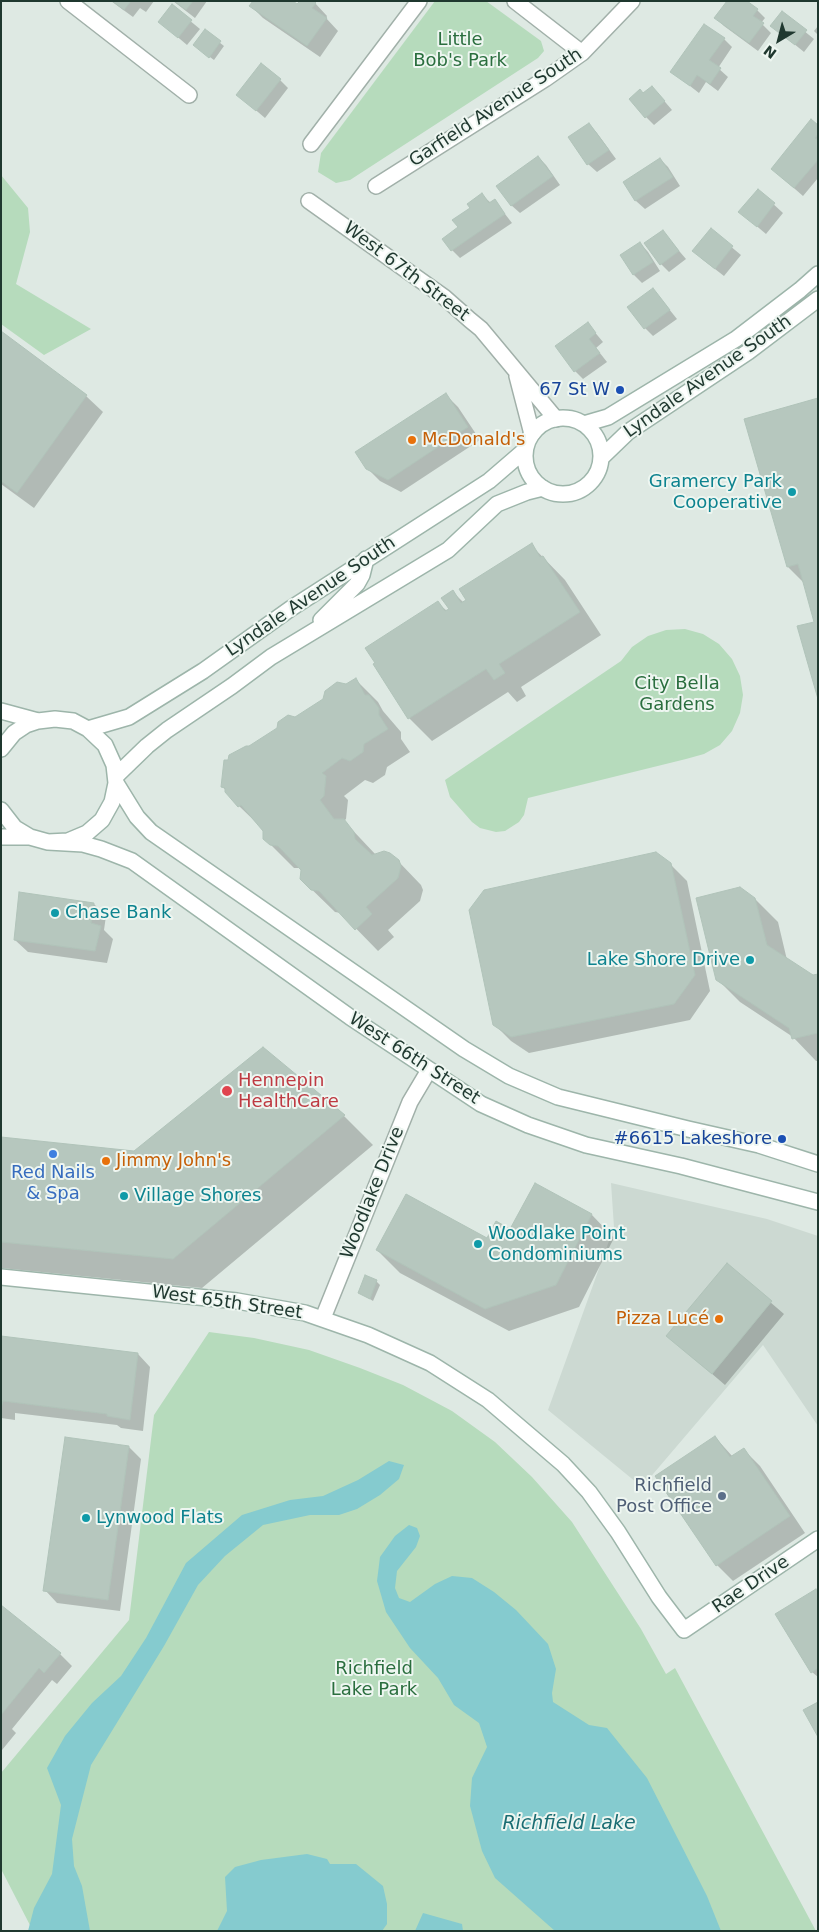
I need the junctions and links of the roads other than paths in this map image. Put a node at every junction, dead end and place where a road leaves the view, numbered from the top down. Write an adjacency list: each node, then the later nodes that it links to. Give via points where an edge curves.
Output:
1 (68, 1): 6 (main road)
2 (419, 1): 7 (main road)
3 (515, 1): 5 (main road)
4 (632, 1): 5 (main road, Garfield Avenue South)
5 (582, 53): 8 (main road, Garfield Avenue South)
6 (189, 95)
7 (311, 144)
8 (376, 186)
9 (309, 201): 12 (main road, West 67th Street, via 444,297 481,329)
10 (818, 274): 14 (main road, Lyndale Avenue South, via 736,339 608,417)
11 (818, 299): 17 (main road, Lyndale Avenue South, via 748,352 628,432)
12 (516, 372): 13 (main road, West 67th Street); 15 (main road, West 67th Street)
13 (556, 419): 14 (main road, Lyndale Avenue South); 15 (main road)
14 (584, 424): 17 (main road, via 599,445)
15 (532, 434): 16 (main road, Lyndale Avenue South)
16 (525, 450): 18 (main road, via 528,472); 19 (main road, Lyndale Avenue South, via 489,481)
17 (601, 458): 18 (main road, Lyndale Avenue South, via 597,474 582,489 562,494)
18 (543, 488): 20 (main road, Lyndale Avenue South, via 497,504 448,550)
19 (366, 559): 20 (main road, via 357,584); 23 (main road, Lyndale Avenue South, via 150,705 129,717)
20 (299, 640): 25 (main road, Lyndale Avenue South, via 167,730)
21 (1, 711): 22 (main road)
22 (38, 721): 23 (main road, via 73,721); 24 (main road, via 16,732)
23 (88, 729): 25 (main road, West 66th Street, via 105,745)
24 (1, 749)
25 (116, 779): 29 (main road, via 112,802 102,820 87,833 68,840); 31 (main road, West 66th Street, via 136,816 151,832 464,1049 509,1076 558,1097 758,1145)
26 (1, 810): 28 (main road, via 15,828)
27 (1, 837): 28 (main road)
28 (30, 837): 29 (main road)
29 (48, 842): 30 (main road, West 66th Street, via 83,844 132,861 350,1017)
30 (430, 1070): 32 (main road, West 66th Street, via 481,1104 586,1145); 34 (main road, Woodlake Drive, via 410,1102)
31 (818, 1164)
32 (818, 1202)
33 (1, 1276): 34 (main road, West 65th Street, via 237,1301)
34 (323, 1318): 36 (main road, West 65th Street, via 430,1363 488,1400 523,1429 589,1492)
35 (818, 1539): 36 (main road, Rae Drive)
36 (684, 1630)

